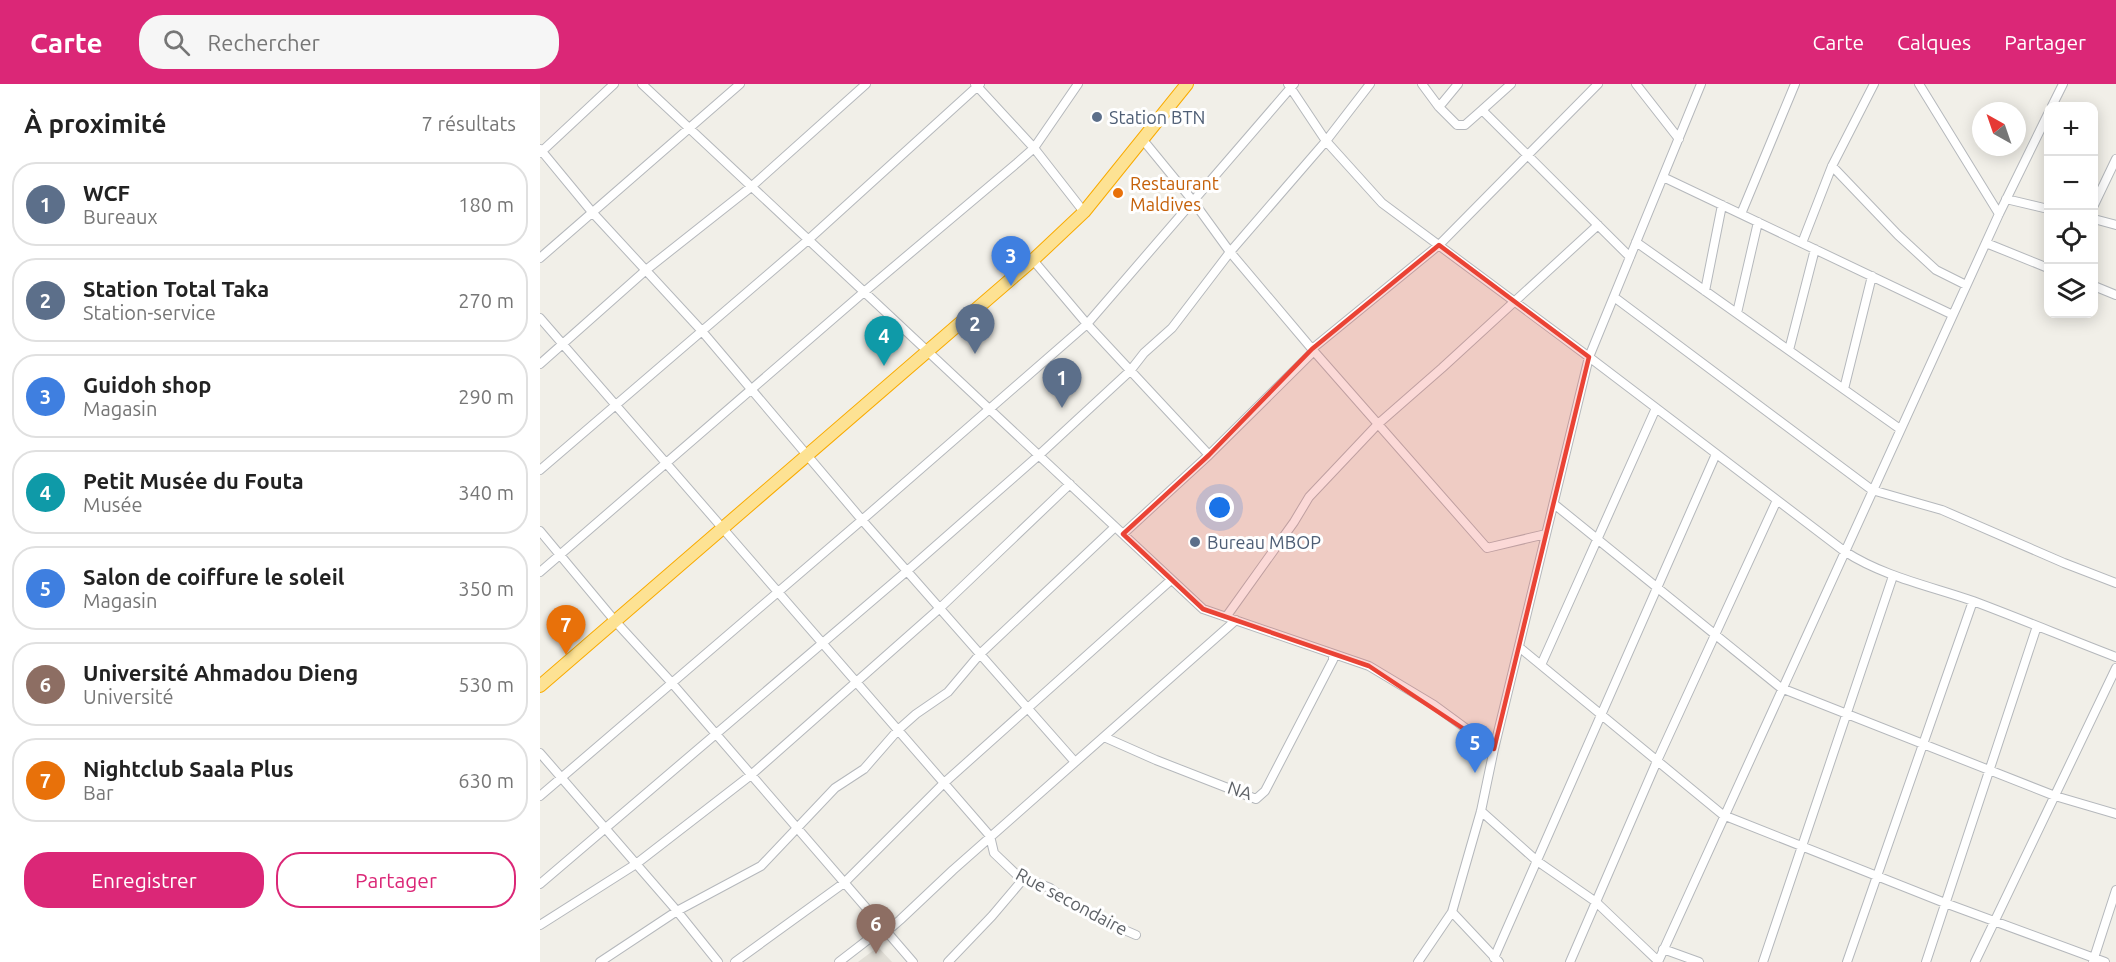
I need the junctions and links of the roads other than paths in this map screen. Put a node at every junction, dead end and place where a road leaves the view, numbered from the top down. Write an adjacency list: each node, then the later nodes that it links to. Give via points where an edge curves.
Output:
1 (614, 84): 29 (street)
2 (642, 84): 24 (street)
3 (740, 84): 24 (street)
4 (866, 84): 34 (street)
5 (1078, 84): 28 (street)
6 (1187, 84): 26 (highway)
7 (1370, 84): 27 (street)
8 (1422, 84): 21 (street)
9 (1458, 84): 21 (street)
10 (1511, 84): 22 (street)
11 (1598, 84): 30 (street)
12 (1636, 84): 25 (street)
13 (1701, 84): 25 (street)
14 (1795, 84): 42 (street)
15 (1874, 84): 32 (street)
16 (1918, 84): 43 (street)
17 (2063, 84): 20 (street)
18 (978, 85): 28 (street); 48 (street)
19 (1291, 85): 27 (street); 37 (street)
20 (2054, 102)
21 (1439, 107): 22 (street, via 1457,125 1466,125)
22 (1482, 110): 30 (street)
23 (2044, 124): 36 (street)
24 (689, 128): 34 (street); 40 (street)
25 (1679, 139): 33 (street)
26 (1143, 140): 37 (street); 41 (highway)
27 (1326, 141): 52 (street, via 1382,203); 54 (street)
28 (1034, 148): 41 (street); 64 (street)
29 (541, 151): 40 (street)
30 (1527, 154): 46 (street); 52 (street)
31 (2116, 159): 35 (street)
32 (1832, 166): 50 (street); 61 (street, via 1936,270)
33 (1663, 177): 38 (street); 49 (street)
34 (751, 187): 48 (street); 59 (street)
35 (2098, 197)
36 (2006, 199): 39 (street); 43 (street)
37 (1193, 201): 54 (street); 71 (street)
38 (1722, 205): 42 (street); 63 (street)
39 (2044, 208)
40 (592, 212): 56 (street); 59 (street)
41 (1084, 212): 57 (highway)
42 (1741, 214): 45 (street)
43 (1999, 214): 51 (street)
44 (2098, 220): 47 (street)
45 (1758, 222): 50 (street); 68 (street)
46 (1598, 225): 55 (street); 67 (street)
47 (2116, 225)
48 (808, 240): 64 (street); 72 (street)
49 (1636, 242): 55 (street); 63 (street)
50 (1802, 243): 53 (street)
51 (1986, 243): 58 (street); 61 (street)
52 (1438, 244): 67 (street); 74 (street)
53 (1815, 249): 60 (street); 75 (street)
54 (1230, 252): 74 (street); 79 (street, via 1172,328)
55 (1630, 257): 66 (street)
56 (540, 258)
57 (1033, 260): 71 (street); 76 (highway)
58 (2044, 266)
59 (646, 270): 72 (street); 73 (street)
60 (1872, 276): 69 (street); 81 (street)
61 (1966, 285): 69 (street)
62 (2098, 288): 65 (street)
63 (1705, 291): 68 (street)
64 (864, 292): 76 (street); 80 (street)
65 (2116, 295)
66 (1614, 297): 77 (street); 94 (street)
67 (1514, 301): 77 (street); 85 (street)
68 (1737, 314): 75 (street)
69 (1953, 315): 86 (street)
70 (540, 318): 73 (street, Rue secondaire)
71 (1087, 324): 79 (street); 84 (street)
72 (701, 330): 80 (street); 82 (street)
73 (563, 344): 78 (street); 82 (street, Rue secondaire)
74 (1313, 350): 85 (street); 89 (street)
75 (1789, 350): 81 (street)
76 (927, 351): 84 (street); 88 (highway)
77 (1589, 357): 83 (street); 96 (street)
78 (540, 364)
79 (1130, 371): 89 (street); 90 (street)
80 (751, 389): 88 (street); 91 (street)
81 (1844, 389): 86 (street)
82 (615, 404): 91 (street, Rue secondaire); 92 (street)
83 (1656, 408): 87 (street); 103 (street)
84 (989, 410): 90 (street); 97 (street)
85 (1378, 424): 102 (street, via 1487,548); 115 (street, via 1309,497)
86 (1900, 429): 94 (street)
87 (1716, 454): 95 (street); 111 (street)
88 (806, 455): 97 (street); 99 (highway)
89 (1209, 455): 101 (street)
90 (1038, 456): 93 (street); 106 (street)
91 (666, 463): 99 (street, Rue secondaire); 105 (street)
92 (540, 470)
93 (1070, 484): 98 (street); 114 (street)
94 (1872, 490): 104 (street); 110 (street, via 1942,510)
95 (1777, 500): 104 (street); 119 (street)
96 (1554, 504): 102 (street); 103 (street)
97 (862, 520): 106 (street); 112 (street)
98 (1115, 527): 101 (street); 122 (street)
99 (723, 529): 112 (street, Rue secondaire); 117 (highway)
100 (540, 531): 105 (street)
101 (1123, 534): 109 (street)
102 (1546, 534): 121 (street)
103 (1597, 539): 111 (street); 125 (street)
104 (1844, 551): 108 (street); 130 (street)
105 (560, 554): 107 (street); 117 (street)
106 (907, 571): 114 (street); 120 (street)
107 (540, 572)
108 (1893, 576): 113 (street); 132 (street)
109 (1171, 580): 115 (street, via 1203,609); 131 (street)
110 (2116, 583)
111 (1658, 587): 119 (street); 133 (street)
112 (778, 592): 120 (street, Rue secondaire); 127 (street)
113 (1973, 601): 118 (street); 137 (street)
114 (940, 608): 122 (street); 128 (street)
115 (1226, 617): 116 (street)
116 (1236, 620): 123 (street); 136 (street)
117 (615, 621): 127 (street); 129 (highway)
118 (2037, 626): 124 (street); 142 (street)
119 (1716, 634): 130 (street); 140 (street)
120 (822, 643): 128 (street, Rue secondaire); 135 (street)
121 (1519, 647): 125 (street); 138 (street)
122 (980, 654): 131 (street); 134 (street, via 948,692)
123 (1334, 654): 136 (street, NA, via 1265,791 1256,799); 138 (street, via 1369,666 1434,705)
124 (2116, 657)
125 (1541, 665): 133 (street)
126 (2116, 668): 147 (street)
127 (671, 682): 135 (street); 144 (street)
128 (856, 682): 134 (street, Rue secondaire); 143 (street)
129 (540, 686)
130 (1781, 688): 132 (street); 150 (street)
131 (1027, 708): 141 (street); 145 (street)
132 (1847, 713): 137 (street); 154 (street)
133 (1602, 715): 140 (street); 155 (street)
134 (898, 730): 145 (street, Rue secondaire); 152 (street, via 864,769 834,788)
135 (715, 733): 143 (street); 151 (street)
136 (1104, 737): 141 (street)
137 (1923, 743): 142 (street); 157 (street)
138 (1494, 749): 148 (street)
139 (540, 753): 144 (street)
140 (1657, 761): 150 (street); 162 (street)
141 (1075, 762): 153 (street)
142 (1990, 770): 147 (street); 163 (street)
143 (751, 775): 152 (street); 156 (street)
144 (561, 778): 146 (street); 151 (street)
145 (944, 783): 153 (street, Rue secondaire); 159 (street)
146 (540, 796)
147 (2055, 796): 149 (street); 166 (street)
148 (1481, 811): 155 (street); 165 (street)
149 (2116, 814)
150 (1723, 815): 154 (street); 170 (street)
151 (605, 828): 156 (street); 160 (street)
152 (798, 829): 159 (street); 164 (street, via 761,866)
153 (990, 836): 158 (street, Rue secondaire, via 994,853 1017,875); 168 (street, via 892,927)
154 (1803, 846): 157 (street); 183 (street)
155 (1537, 861): 162 (street); 171 (street)
156 (636, 864): 164 (street); 167 (street)
157 (1877, 875): 163 (street); 184 (street)
158 (1025, 877): 169 (street, Rue secondaire); 178 (street)
159 (844, 883): 168 (street); 175 (street)
160 (540, 884)
161 (2116, 890): 172 (street)
162 (1596, 902): 180 (street); 181 (street)
163 (1946, 903): 166 (street); 185 (street)
164 (677, 911): 173 (street); 174 (street)
165 (1452, 912): 171 (street); 179 (street)
166 (1995, 921): 172 (street); 186 (street)
167 (540, 925)
168 (883, 928): 176 (street); 177 (street)
169 (1136, 935)
170 (1664, 949): 181 (street); 182 (street)
171 (1497, 960)
172 (2094, 960): 187 (street)
173 (600, 962)
174 (718, 962)
175 (735, 962)
176 (839, 962)
177 (913, 962)
178 (948, 962)
179 (1418, 962)
180 (1570, 962)
181 (1658, 962)
182 (1699, 962)
183 (1763, 962)
184 (1847, 962)
185 (1926, 962)
186 (1976, 962)
187 (2105, 962)

